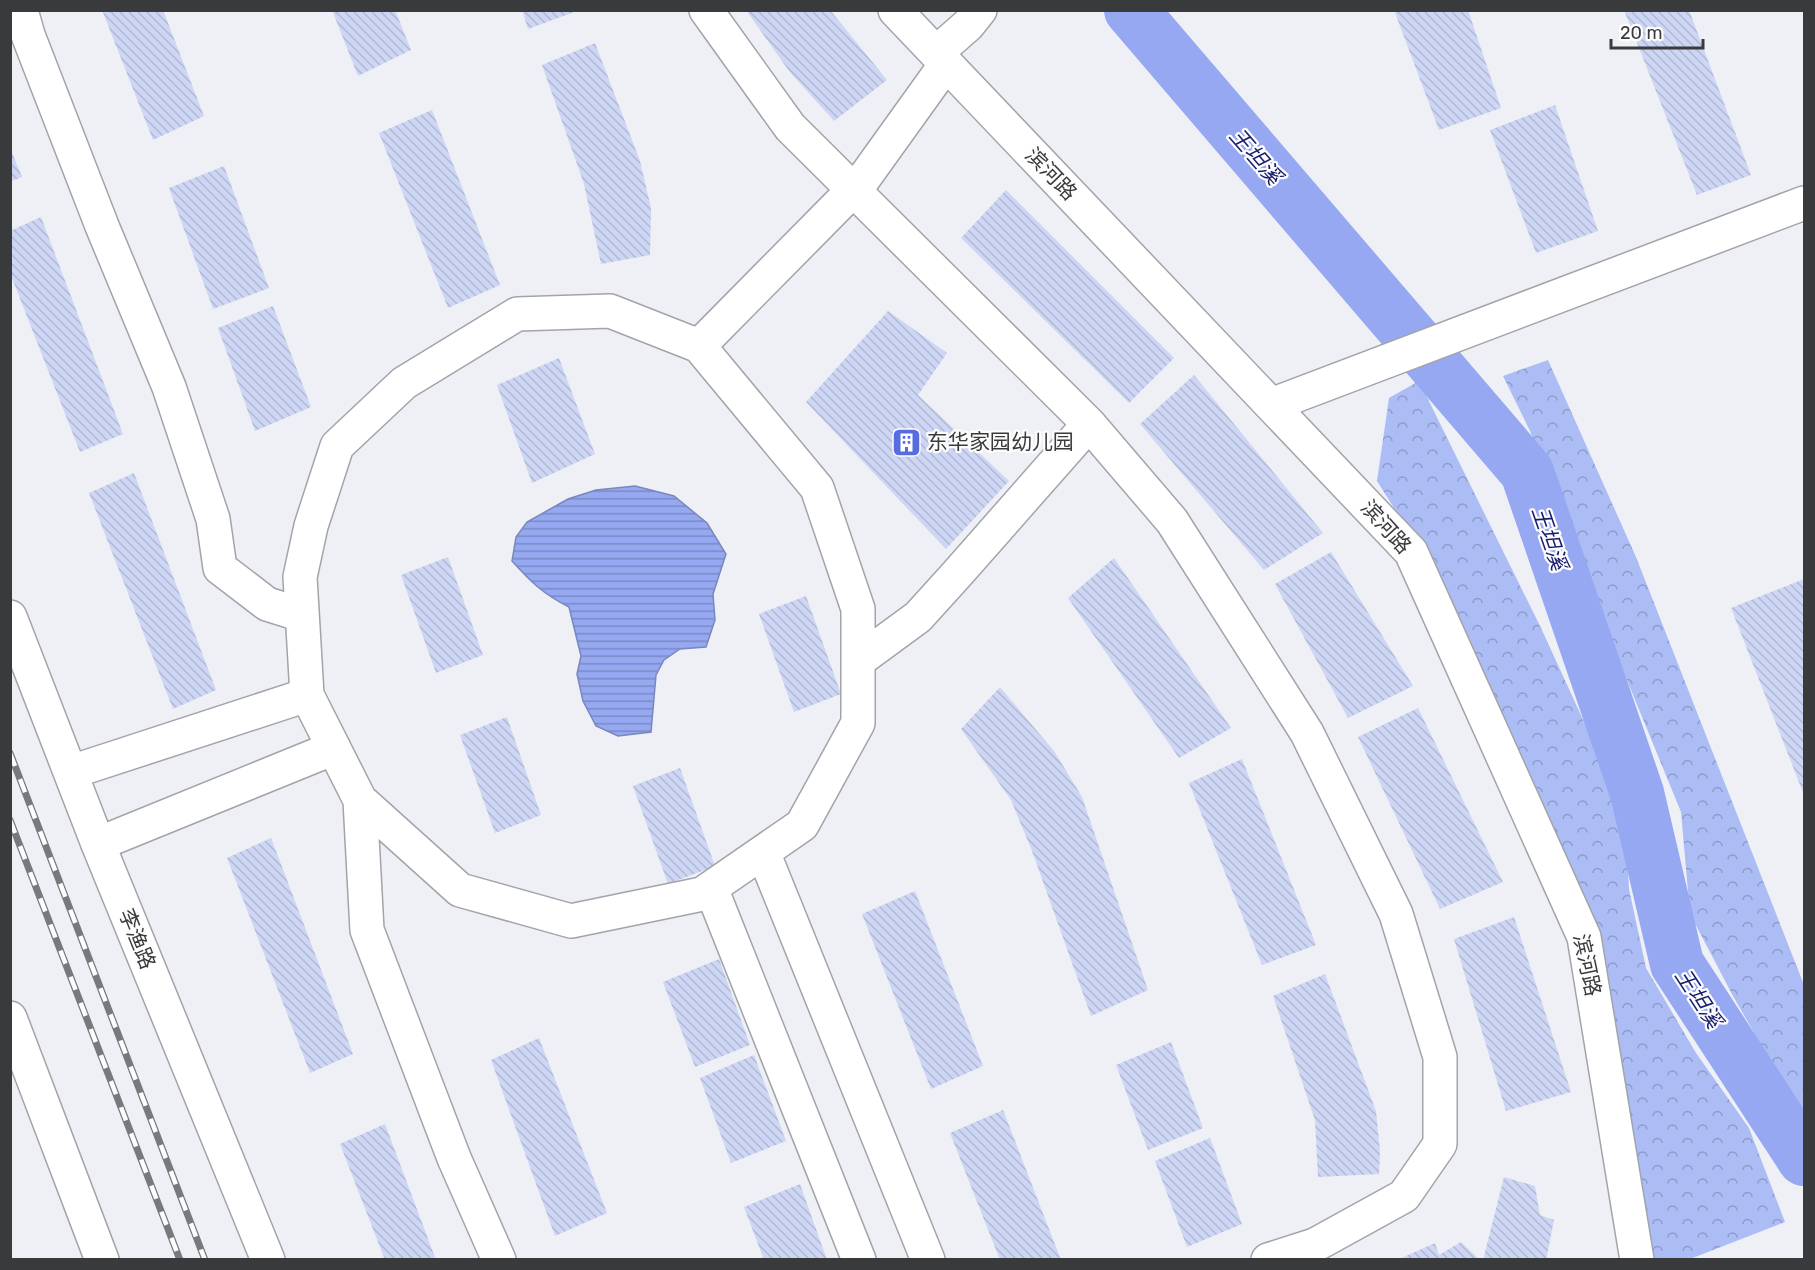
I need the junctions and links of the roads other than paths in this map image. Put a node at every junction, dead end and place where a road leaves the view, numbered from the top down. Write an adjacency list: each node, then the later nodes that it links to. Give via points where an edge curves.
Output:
1 (21, 10): 11 (street, via 169,387 213,519 220,568 267,604)
2 (706, 10): 6 (street, via 790,128)
3 (895, 10): 5 (street, 滨河路)
4 (974, 18): 5 (street)
5 (941, 58): 6 (street); 9 (street, 滨河路)
6 (853, 190): 8 (street); 10 (street)
7 (1804, 203): 9 (street)
8 (699, 346): 11 (street, via 610,311 517,314 404,383 337,446 311,526 300,577); 13 (street, via 817,488 858,609)
9 (1271, 405): 28 (street, 滨河路, via 1411,552 1584,937)
10 (1089, 424): 13 (street, via 918,617); 27 (street, via 1172,521 1307,734 1396,914 1440,1058 1440,1144 1404,1197 1315,1245)
11 (302, 615): 14 (street)
12 (10, 617): 16 (street, 李渔路)
13 (858, 662): 19 (street, via 858,723 802,825)
14 (307, 695): 15 (street); 16 (street)
15 (334, 748): 17 (street); 18 (street)
16 (71, 772): 18 (street, 李渔路)
17 (360, 800): 20 (street, via 460,890 571,921 702,894); 24 (street, via 367,930 454,1158)
18 (98, 844): 23 (street, 李渔路)
19 (763, 852): 20 (street); 26 (street)
20 (711, 888): 25 (street)
21 (10, 1018): 22 (street)
22 (102, 1260)
23 (268, 1260)
24 (499, 1260)
25 (859, 1260)
26 (928, 1260)
27 (1268, 1260)
28 (1636, 1260)

